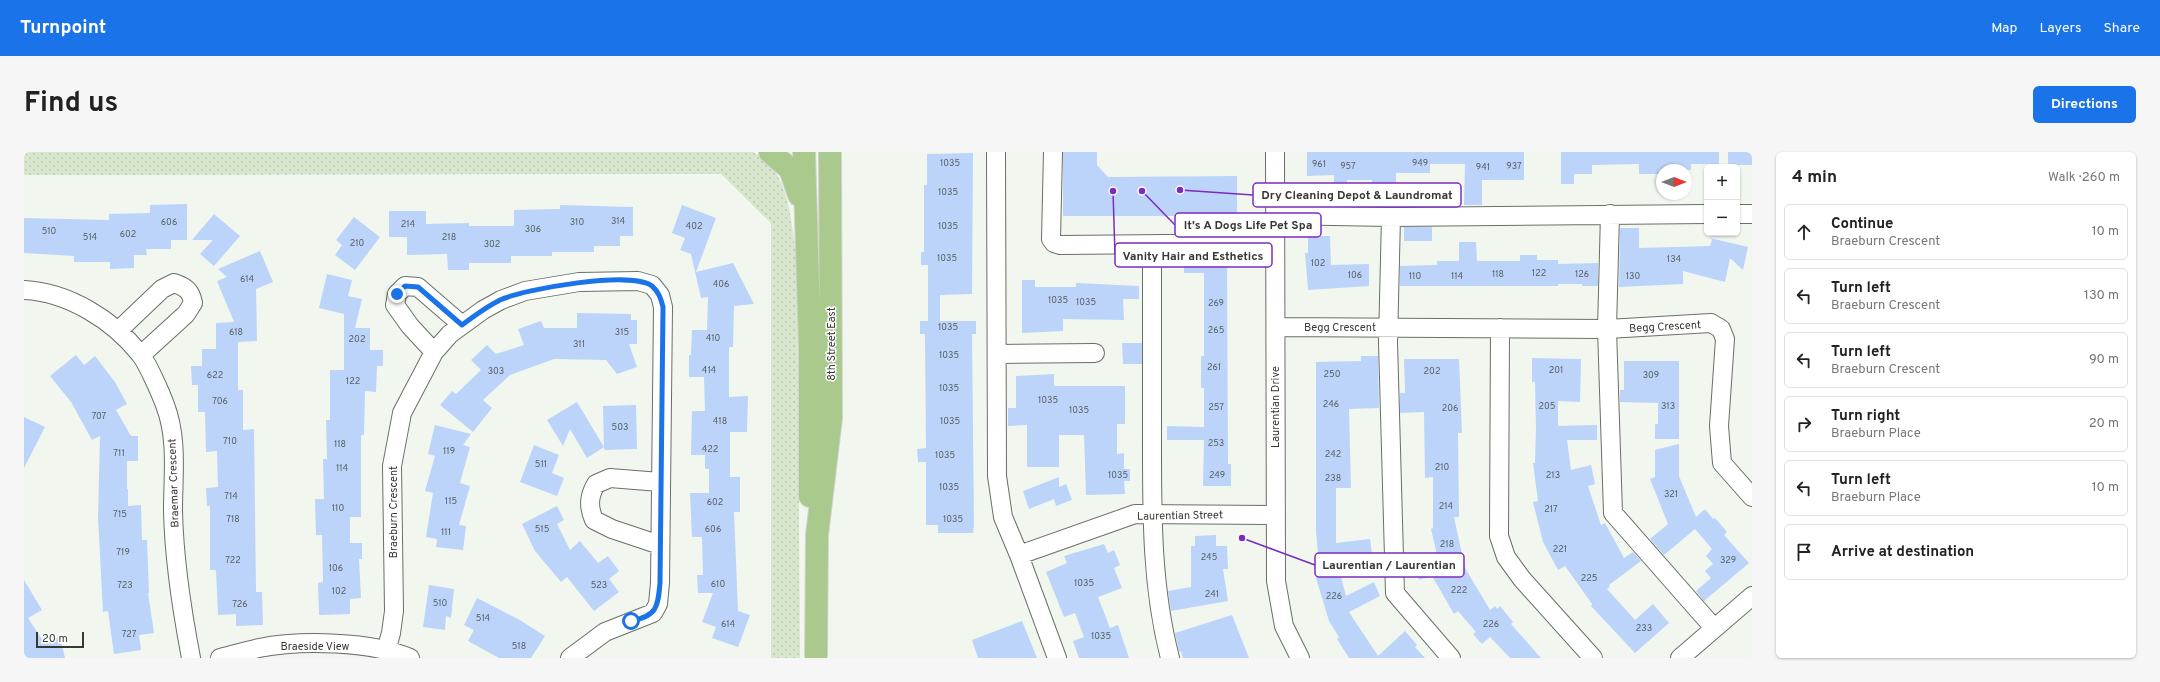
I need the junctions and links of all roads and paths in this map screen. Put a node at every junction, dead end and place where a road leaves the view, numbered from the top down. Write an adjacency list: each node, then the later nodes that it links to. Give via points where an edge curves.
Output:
1 (770, 152): 7 (main road, via 790,169)
2 (804, 152): 7 (main road, 8th Street East)
3 (830, 152): 31 (main road, 8th Street East, via 831,418)
4 (996, 152): 25 (street)
5 (1053, 152): 15 (street, via 1051,239 1054,243)
6 (1275, 152): 12 (street, Laurentian Drive)
7 (804, 209): 31 (main road, 8th Street East, via 810,350 810,500)
8 (1610, 214): 9 (street); 13 (street); 21 (street)
9 (1704, 214)
10 (1740, 214): 11 (street)
11 (1752, 214)
12 (1275, 215): 13 (street); 14 (street, Laurentian Drive)
13 (1391, 217): 19 (street)
14 (1275, 243): 15 (street); 18 (street, Laurentian Drive)
15 (1152, 245): 29 (street)
16 (24, 290): 22 (street, Braemar Crescent, via 40,291 83,307)
17 (462, 325): 23 (street, Braeburn Crescent); 23 (street, via 418,287 405,286 397,294 395,305); 27 (street, Braeburn Crescent, via 501,300 525,291 579,282 638,281 652,285 660,295 663,307)
18 (1276, 327): 19 (street, Begg Crescent); 30 (street, Laurentian Drive)
19 (1388, 327): 20 (street, Begg Crescent); 45 (street, via 1395,593)
20 (1500, 328): 21 (street, Begg Crescent); 46 (street, via 1499,536 1506,557 1522,579)
21 (1607, 329): 28 (street, Begg Crescent, via 1712,323 1721,329 1724,339 1719,426 1722,463); 35 (street, via 1613,512)
22 (119, 330): 26 (street, Braemar Crescent); 26 (street, via 162,289 174,283 184,286 192,293 193,303 186,314)
23 (434, 352): 36 (street, Braeburn Crescent, via 402,413 392,466 394,611)
24 (1095, 353): 25 (street)
25 (996, 354): 33 (street, via 997,476 1003,517)
26 (141, 355): 37 (street, Braemar Crescent, via 166,406 172,437 173,512 184,621)
27 (660, 482): 32 (street, Braeburn Crescent); 32 (street, via 610,478 596,484 591,494 590,510 594,520 612,529)
28 (1752, 497)
29 (1151, 514): 30 (street, Laurentian Street); 33 (street, Laurentian Street, via 1134,514); 43 (street, via 1156,588)
30 (1275, 515): 44 (street, Laurentian Drive, via 1276,581 1284,626)
31 (816, 535): 41 (main road, 8th Street East)
32 (660, 545): 40 (street, Braeburn Crescent, via 658,604 653,613 605,632)
33 (1019, 555): 42 (street)
34 (1752, 596): 35 (street)
35 (1714, 628): 47 (street)
36 (386, 650): 38 (street, Braeside View, via 341,644 306,644 260,648); 39 (street, Braeside View)
37 (191, 658)
38 (220, 658)
39 (410, 658)
40 (570, 658)
41 (816, 658)
42 (1057, 658)
43 (1170, 658)
44 (1300, 658)
45 (1451, 658)
46 (1593, 658)
47 (1680, 658)

